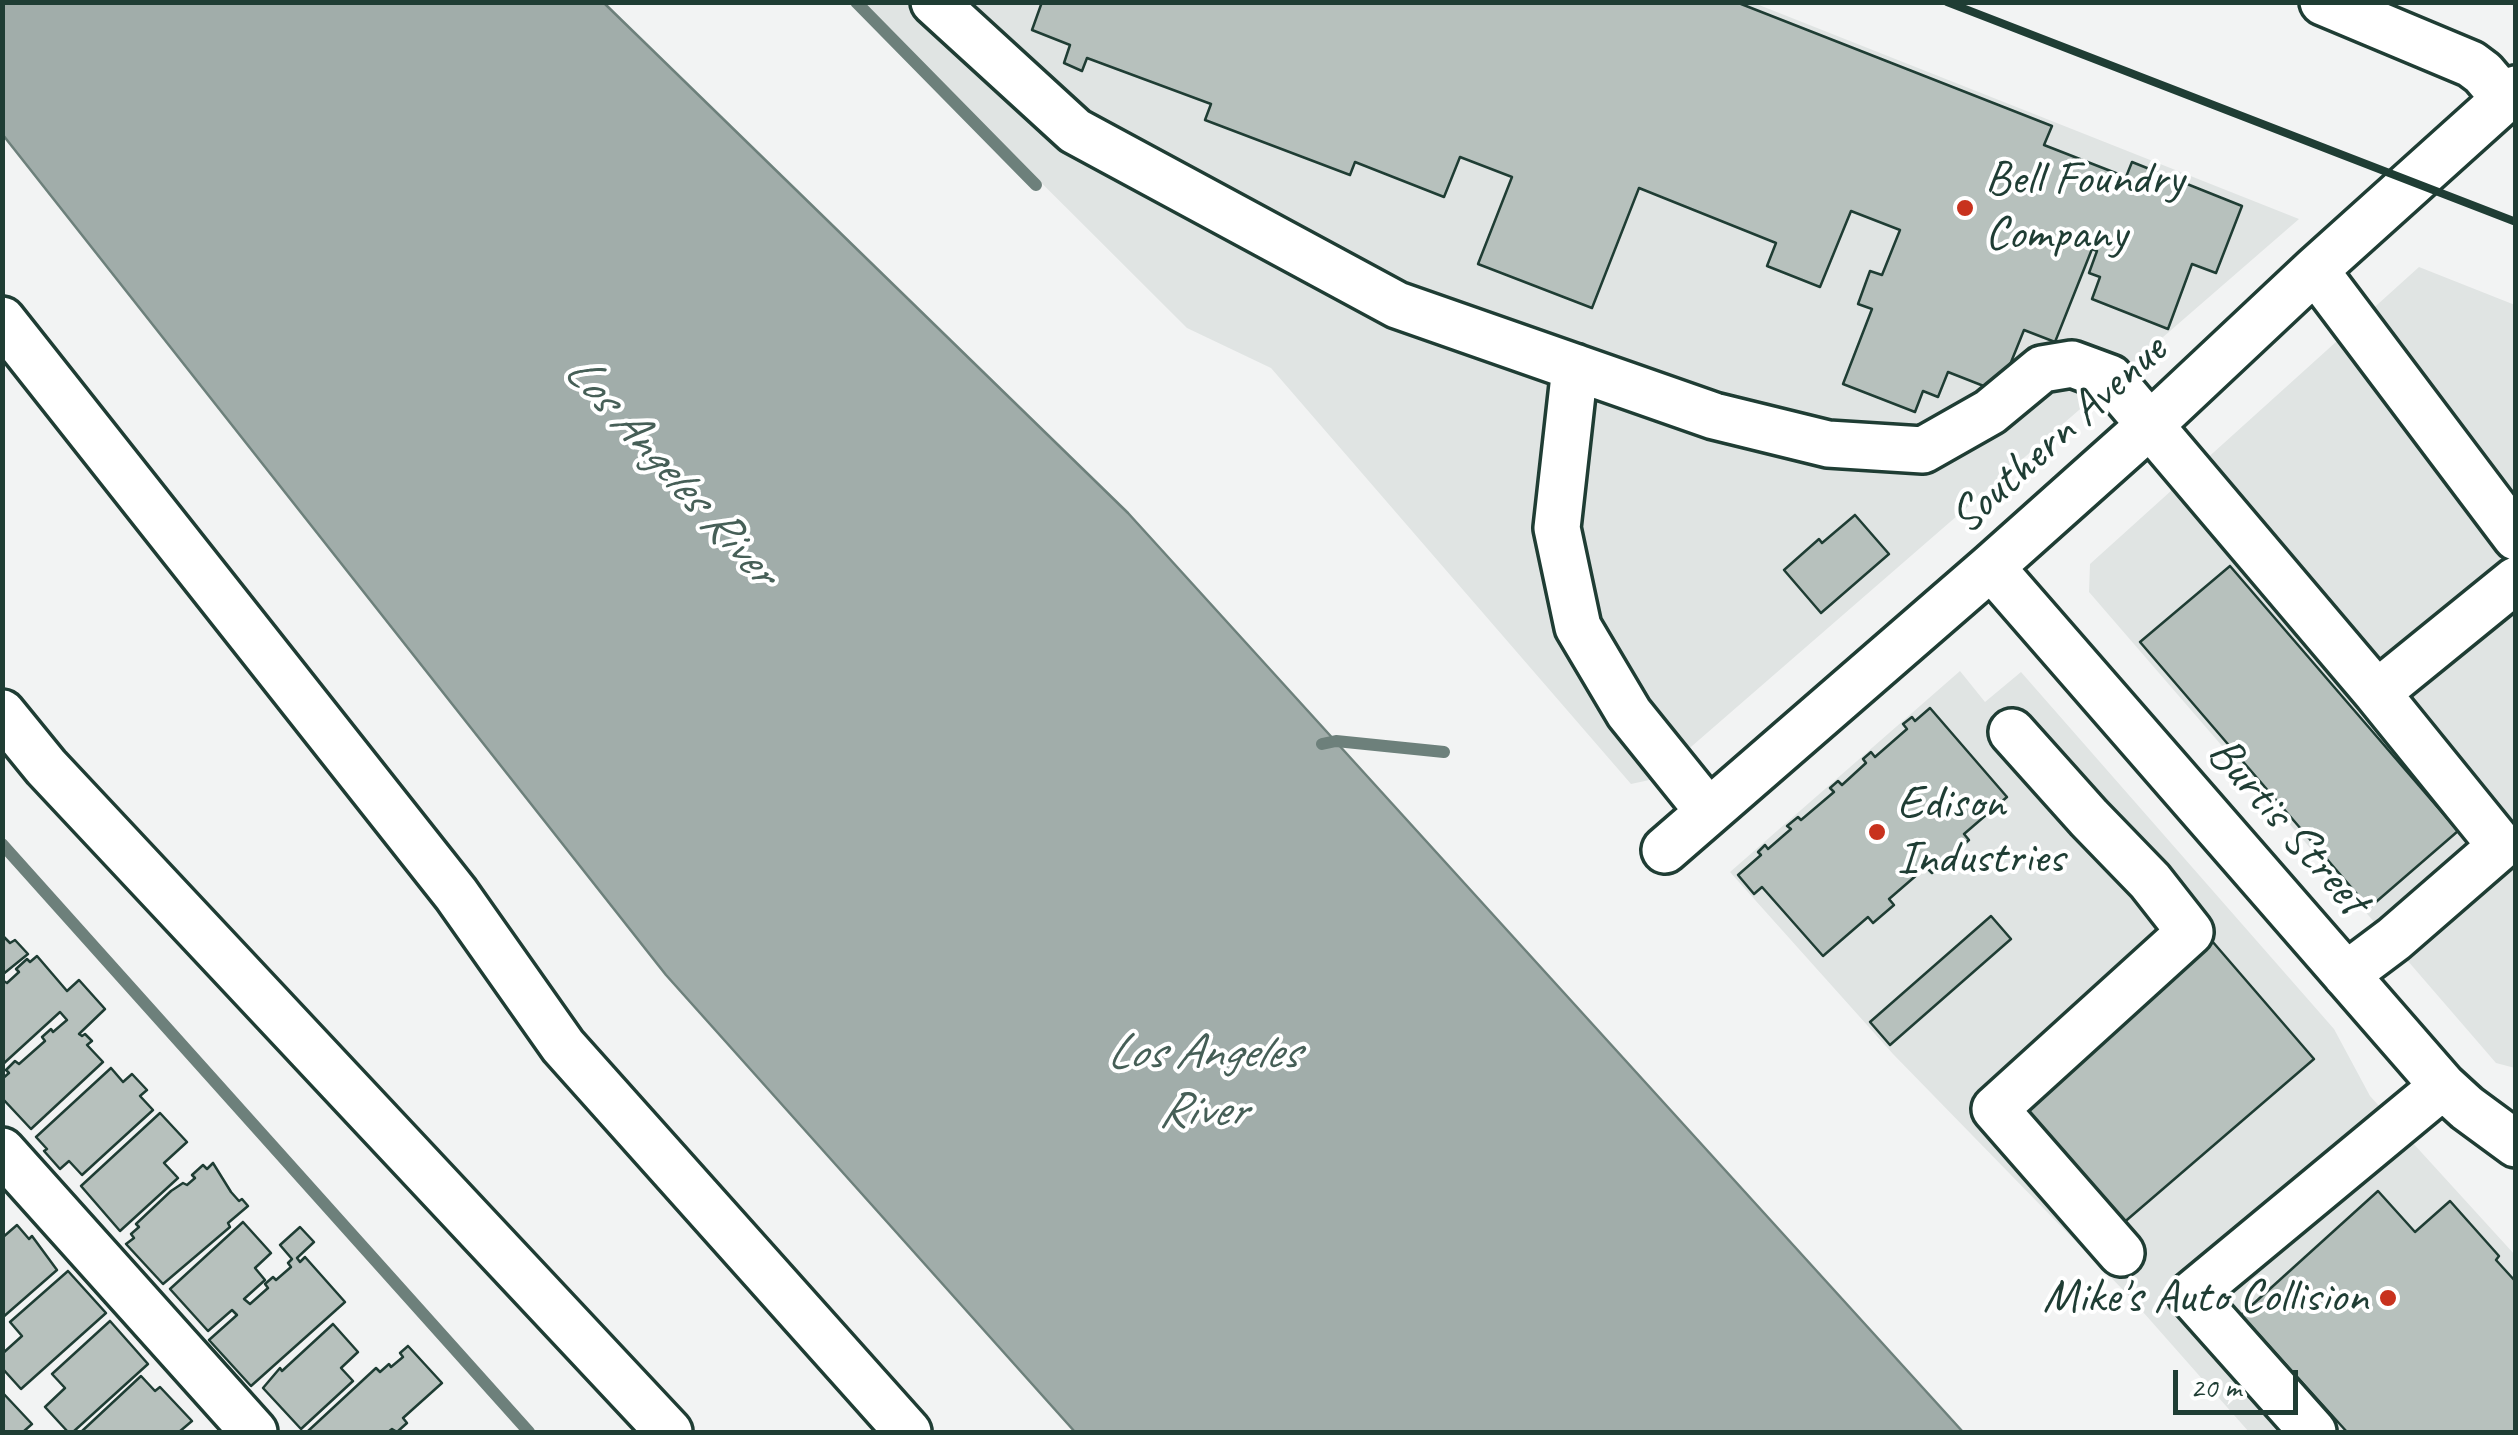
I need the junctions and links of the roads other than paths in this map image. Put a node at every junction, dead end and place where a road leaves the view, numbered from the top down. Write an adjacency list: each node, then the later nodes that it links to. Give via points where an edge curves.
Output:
1 (934, 2): 6 (street, via 1075,131 1397,305)
2 (2323, 2): 3 (street, via 2471,64)
3 (2510, 94): 4 (street, Southern Avenue)
4 (2315, 270): 7 (street, Southern Avenue); 8 (street)
5 (2, 320): 23 (street, via 456,894 563,1046)
6 (1575, 367): 7 (street, via 1714,416 1828,444 1923,450 1990,412 2042,369 2072,364 2110,378); 14 (street, via 1556,528 1578,627 1629,713)
7 (2150, 425): 9 (street, Southern Avenue); 11 (street)
8 (2516, 537)
9 (1991, 567): 14 (street, Southern Avenue); 16 (street, Burtis Street)
10 (2516, 580): 11 (street)
11 (2376, 694): 16 (street, via 2501,846)
12 (2, 713): 22 (street)
13 (2012, 732): 20 (street, via 2190,932 1996,1108)
14 (1708, 811): 15 (street, Southern Avenue)
15 (1665, 850)
16 (2346, 975): 17 (street, Burtis Street)
17 (2443, 1086): 18 (street, Burtis Street); 24 (street, via 2191,1295)
18 (2516, 1144)
19 (2, 1151): 21 (street)
20 (2121, 1254)
21 (254, 1432)
22 (669, 1432)
23 (908, 1432)
24 (2313, 1432)

